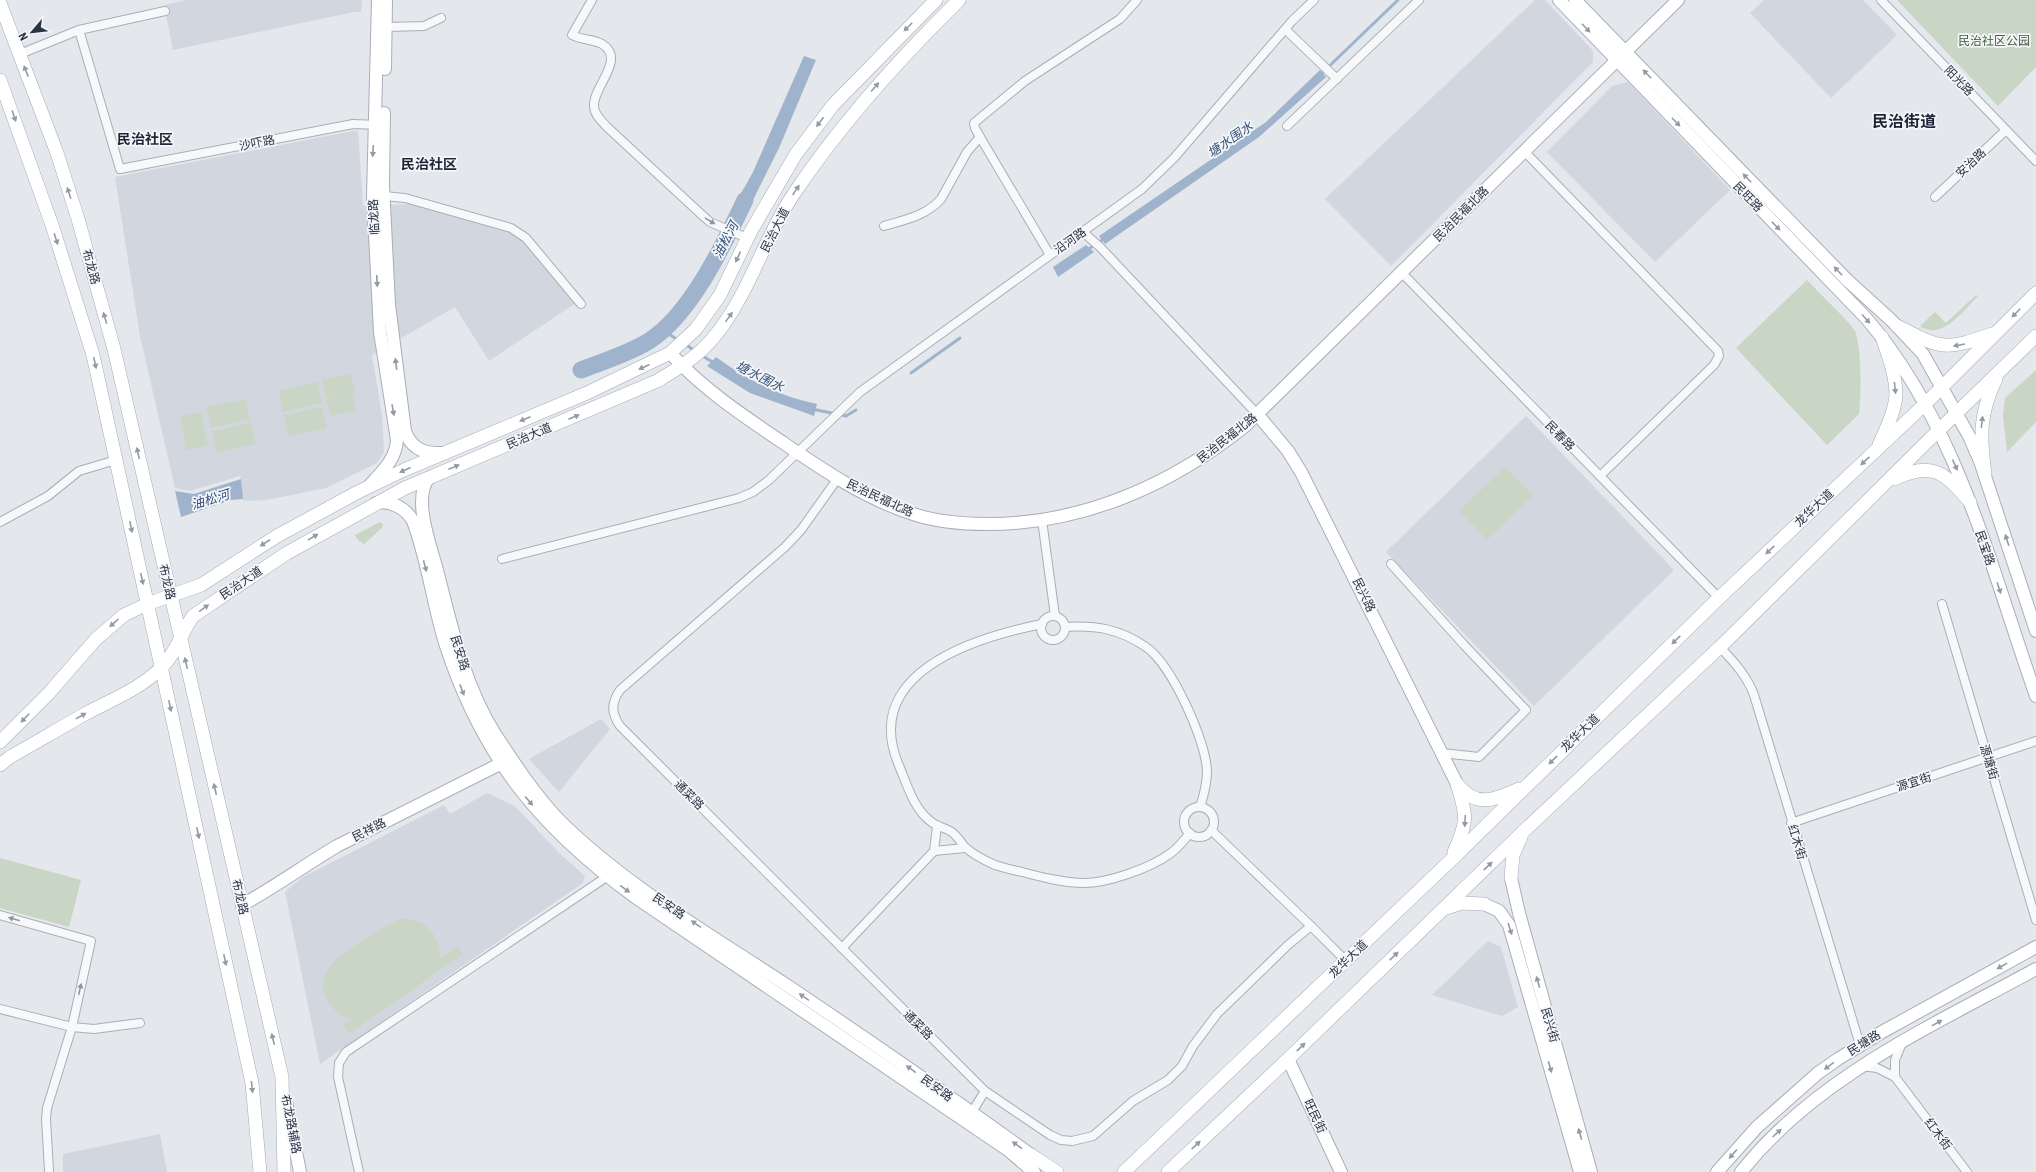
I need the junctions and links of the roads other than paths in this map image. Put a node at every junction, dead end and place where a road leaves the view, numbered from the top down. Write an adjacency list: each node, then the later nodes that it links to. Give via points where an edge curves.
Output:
1 (378, 0): 24 (main road, 临龙路)
2 (386, 0): 16 (main road, 临龙路)
3 (592, 0): 34 (street, one-way to 34, via 572,36 602,44 611,57 609,68 594,100 597,115 607,128 698,212 710,222)
4 (959, 0): 44 (main road, 民治大道, one-way to 4, via 714,338 732,313 778,219 830,143 886,75)
5 (1137, 0): 27 (street, via 1120,19 1042,69 976,121 974,126)
6 (1314, 0): 18 (street, 沿河路)
7 (1419, 0): 22 (street)
8 (1559, 0): 21 (main road, 民旺路, one-way to 21)
9 (1575, 0): 19 (main road, 民旺路)
10 (1678, 0): 19 (main road, 民治民福北路)
11 (1882, 0): 26 (street, 阳光路)
12 (934, 1): 34 (main road, 民治大道, one-way to 34, via 833,105 796,154)
13 (0, 3): 20 (main road, 布龙路)
14 (165, 11): 17 (street)
15 (441, 18): 16 (street, via 424,26)
16 (386, 27): 24 (main road, 临龙路)
17 (79, 30): 20 (street); 24 (street, 沙吓路, via 120,169 353,124)
18 (1286, 30): 22 (street); 33 (street, 沿河路, via 1156,176)
19 (1626, 52): 21 (main road, 民治民福北路); 39 (main road, 民旺路, one-way to 19, via 1847,280)
20 (20, 54): 70 (main road, 布龙路, one-way to 20, via 114,349 78,219 57,153)
21 (1617, 60): 28 (main road, 民治民福北路); 42 (main road, 民旺路, one-way to 42)
22 (1334, 76): 25 (street)
23 (0, 80): 55 (main road, 布龙路, one-way to 55, via 53,228 93,355)
24 (379, 125): 30 (main road, 临龙路); 51 (main road, 临龙路, one-way to 51, via 372,177 379,321)
25 (1287, 126)
26 (2006, 130): 29 (street, 阳光路); 31 (street, 安治路)
27 (980, 137): 32 (street, via 967,152 941,200 935,206 918,215); 35 (street)
28 (1524, 151): 36 (main road, 民治民福北路); 57 (street, via 1718,351 1719,356 1714,365)
29 (2036, 161)
30 (384, 196): 38 (street, via 406,198 511,228 526,238); 51 (main road, 临龙路, one-way to 30, via 389,305)
31 (1935, 197)
32 (884, 226)
33 (1085, 234): 35 (street, 沿河路); 49 (street)
34 (741, 236): 43 (main road, 民治大道, one-way to 43, via 720,295 688,337)
35 (1050, 255): 53 (street, 沿河路, via 876,380 845,405)
36 (1402, 274): 49 (main road, 民治民福北路); 57 (street, 民春路)
37 (2036, 293): 40 (main road, 龙华大道, one-way to 40)
38 (581, 304)
39 (1897, 326): 40 (main road, one-way to 39, via 1967,343 1944,347); 46 (main road, 民旺路, via 1923,354)
40 (1996, 333): 46 (main road, 龙华大道)
41 (2036, 336): 45 (main road)
42 (1882, 337): 47 (main road, 民旺路); 52 (main road, one-way to 52, via 1894,376 1896,396)
43 (674, 350): 44 (main road, 民治民福北路); 54 (main road, 民治大道, one-way to 54, via 658,361 587,393)
44 (682, 366): 53 (main road, 民治民福北路, via 712,393); 58 (main road, 民治大道, one-way to 44, via 657,381)
45 (2001, 370): 48 (main road); 56 (main road, one-way to 45, via 1981,425 1987,401)
46 (1941, 388): 47 (main road, 龙华大道); 48 (main road, 民宝路)
47 (1924, 405): 50 (main road, 民宝路); 52 (main road, 龙华大道)
48 (1956, 414): 50 (main road); 56 (main road, 民宝路, via 1969,436)
49 (1258, 415): 64 (main road, 民治民福北路, via 1210,453 1166,480 1118,501); 85 (main road, 民兴路, via 1288,451 1301,472)
50 (1938, 431): 60 (main road); 62 (main road, 民宝路, one-way to 62)
51 (401, 432): 54 (main road, via 418,450 433,454); 61 (main road, via 391,460)
52 (1878, 448): 72 (main road, 龙华大道, one-way to 72)
53 (798, 452): 59 (main road, 民治民福北路); 67 (street, 沿河路, via 769,480 753,492 739,498)
54 (444, 453): 61 (main road, 民治大道, one-way to 61)
55 (116, 460): 65 (street, via 79,471 48,496); 73 (main road, 布龙路, one-way to 73)
56 (1985, 474): 71 (main road, 民宝路, one-way to 56)
57 (1600, 476): 72 (street, 民春路)
58 (430, 477): 63 (main road, 民治大道); 66 (main road, via 423,486)
59 (838, 478): 64 (main road, 民治民福北路, via 855,489 913,514 935,520 962,524 1011,524); 108 (street, 通菜路, via 793,538 620,690 612,708 620,726)
60 (1885, 483): 62 (main road, via 1912,472 1929,470 1952,481); 80 (main road)
61 (367, 488): 70 (main road, 民治大道, one-way to 70, via 277,536 201,585)
62 (1970, 502): 82 (main road, 民宝路, one-way to 82)
63 (375, 503): 66 (main road, via 386,502 399,508); 79 (main road, 民治大道, one-way to 63, via 193,616 226,593 287,553)
64 (1042, 520): 75 (street)
65 (0, 522)
66 (420, 527): 87 (main road, 民安路, one-way to 87, via 446,645 457,678 470,710); 122 (main road, 民安路, one-way to 66, via 655,897 594,852 558,818 522,774 494,733 472,689)
67 (502, 558)
68 (1391, 564): 85 (street, via 1526,710 1479,757)
69 (2036, 590): 71 (main road)
70 (171, 597): 73 (main road, 民治大道); 79 (main road, 布龙路)
71 (2026, 597): 78 (main road, 民宝路)
72 (1718, 598): 90 (main road, 龙华大道, one-way to 90)
73 (147, 604): 81 (main road, 布龙路); 83 (main road, 民治大道, one-way to 83, via 124,614 96,639 49,693)
74 (1942, 604): 86 (street, 源塘街)
75 (1055, 616): 76 (street, via 1048,617); 77 (street, via 1062,619)
76 (1042, 624): 77 (street, via 1042,634 1052,640 1062,637); 93 (street, via 998,634 949,654 930,665 908,685 897,700 891,717 890,734 896,760 914,801 927,819)
77 (1065, 627): 91 (street, via 1090,626 1121,633 1147,648 1160,661 1178,689 1202,745 1207,770 1206,787)
78 (2036, 631)
79 (180, 638): 81 (main road, 民治大道); 103 (main road, 布龙路, one-way to 79)
80 (1720, 647): 92 (street, 红木街, via 1749,682); 94 (main road)
81 (161, 668): 88 (main road, 民治大道, one-way to 81, via 83,715 140,685); 126 (main road, 布龙路, one-way to 126, via 252,1083)
82 (2036, 696)
83 (0, 742)
84 (2036, 742): 86 (street, 源宜街)
85 (1442, 753): 89 (main road, 民兴路)
86 (1988, 757): 92 (street, 源宜街); 106 (street, 源塘街)
87 (500, 764): 100 (main road, 民安路, one-way to 100, via 551,824); 103 (main road, 民祥路, via 337,846)
88 (0, 765)
89 (1457, 784): 90 (main road, via 1470,796 1483,800 1494,800); 99 (main road, one-way to 99, via 1465,824)
90 (1526, 786): 99 (main road, 龙华大道)
91 (1200, 807): 95 (street, via 1212,814 1214,823); 96 (street, via 1191,810 1185,819)
92 (1791, 822): 116 (street, 红木街)
93 (937, 826): 97 (street, via 950,831); 98 (street)
94 (1526, 829): 101 (main road, via 1517,843); 104 (main road, one-way to 94)
95 (1211, 830): 96 (street, via 1199,837); 107 (street)
96 (1190, 833): 97 (street, via 1173,852 1155,864 1124,876 1083,883 1050,880 995,865)
97 (966, 848): 98 (street)
98 (934, 851): 108 (street)
99 (1450, 861): 110 (main road, 龙华大道)
100 (608, 876): 124 (main road, 民安路, one-way to 124); 129 (street, via 346,1052 339,1063 338,1077)
101 (1511, 878): 137 (main road, 民兴街, one-way to 101, via 1518,913)
102 (1484, 904): 104 (main road, via 1455,905); 136 (main road, 民兴街, one-way to 136, via 1500,911 1509,925)
103 (242, 905): 119 (main road, 布龙路, one-way to 103)
104 (1440, 912): 117 (main road, one-way to 104)
105 (0, 915): 114 (street, one-way to 105, via 91,940)
106 (2036, 920)
107 (1311, 926): 110 (street); 121 (street, 通菜路, via 1217,1014 1176,1073 1158,1088 1133,1101 1093,1136 1072,1141 1061,1140)
108 (842, 948): 121 (street, 通菜路)
109 (2036, 948): 116 (main road, 民塘路, one-way to 116)
110 (1346, 961): 123 (main road, 龙华大道)
111 (2036, 969): 115 (main road, 民塘路, one-way to 111)
112 (0, 1009): 114 (street)
113 (140, 1023): 114 (street, via 104,1029)
114 (72, 1027): 125 (street, via 47,1108)
115 (1902, 1042): 118 (main road, 民塘路); 120 (street, via 1895,1060)
116 (1860, 1045): 138 (main road, 民塘路, one-way to 138, via 1818,1073 1783,1103 1757,1127)
117 (1288, 1059): 134 (main road, one-way to 117); 135 (main road, 旺民街)
118 (1860, 1066): 120 (street, 红木街, via 1877,1068); 139 (main road, 民塘路, one-way to 118, via 1775,1134)
119 (282, 1077): 127 (main road, 布龙路); 128 (main road, 布龙路辅路)
120 (1895, 1077): 140 (street, 红木街)
121 (985, 1091): 122 (street)
122 (972, 1112): 124 (main road, 民安路, one-way to 122)
123 (1135, 1163): 132 (main road); 133 (main road, 龙华大道)
124 (1032, 1167): 130 (main road, 民安路); 131 (main road)
125 (49, 1172)
126 (260, 1172)
127 (284, 1172)
128 (300, 1172)
129 (359, 1172)
130 (1053, 1172)
131 (1057, 1172)
132 (1116, 1172)
133 (1124, 1172)
134 (1168, 1172)
135 (1341, 1172)
136 (1580, 1172)
137 (1591, 1172)
138 (1717, 1172)
139 (1741, 1172)
140 (1967, 1172)

